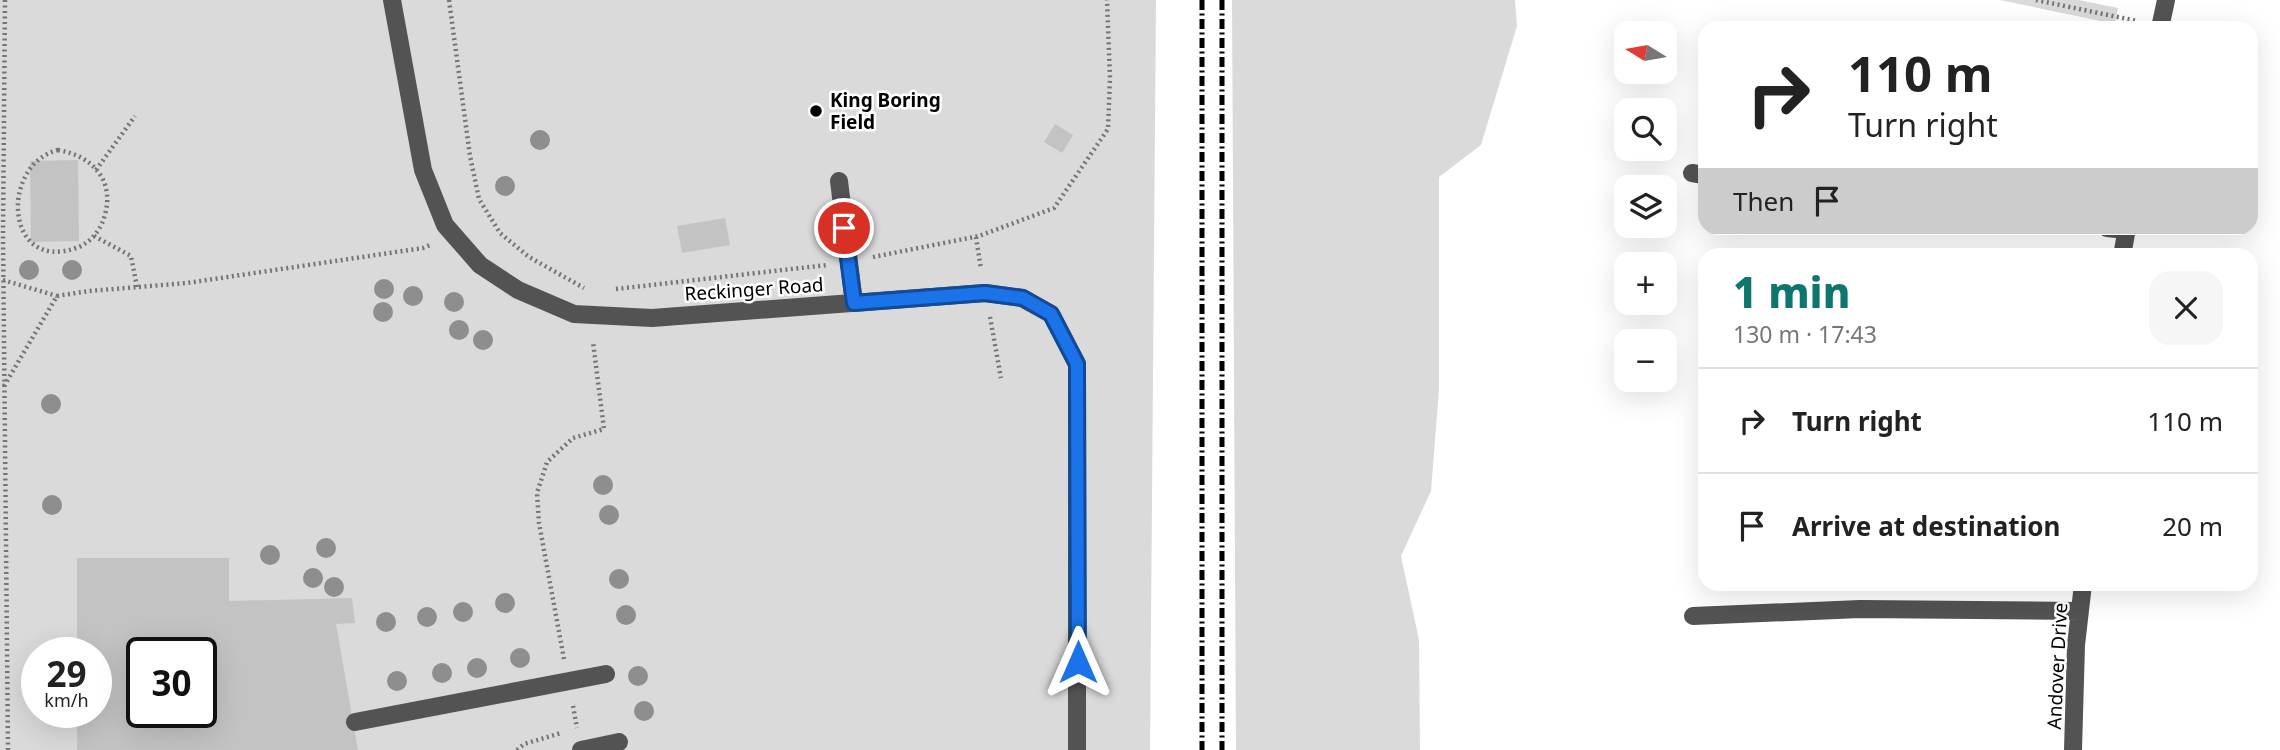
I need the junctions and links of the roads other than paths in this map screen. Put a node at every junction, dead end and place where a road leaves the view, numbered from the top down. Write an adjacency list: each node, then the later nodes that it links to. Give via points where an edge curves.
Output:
1 (392, 0): 5 (street, Reckinger Road, via 423,170 445,225 480,265 518,290 574,314 652,318)
2 (2166, 0): 3 (street)
3 (2162, 21)
4 (839, 181): 5 (street)
5 (854, 303): 13 (street, Reckinger Road, via 985,293 1023,298 1051,314 1077,364)
6 (2082, 591): 7 (street, Andover Drive)
7 (2080, 611): 8 (street, via 1860,609); 14 (street, Andover Drive)
8 (1693, 616)
9 (606, 674): 10 (street)
10 (355, 722)
11 (619, 742): 12 (street)
12 (580, 750)
13 (1077, 750)
14 (2073, 750)

